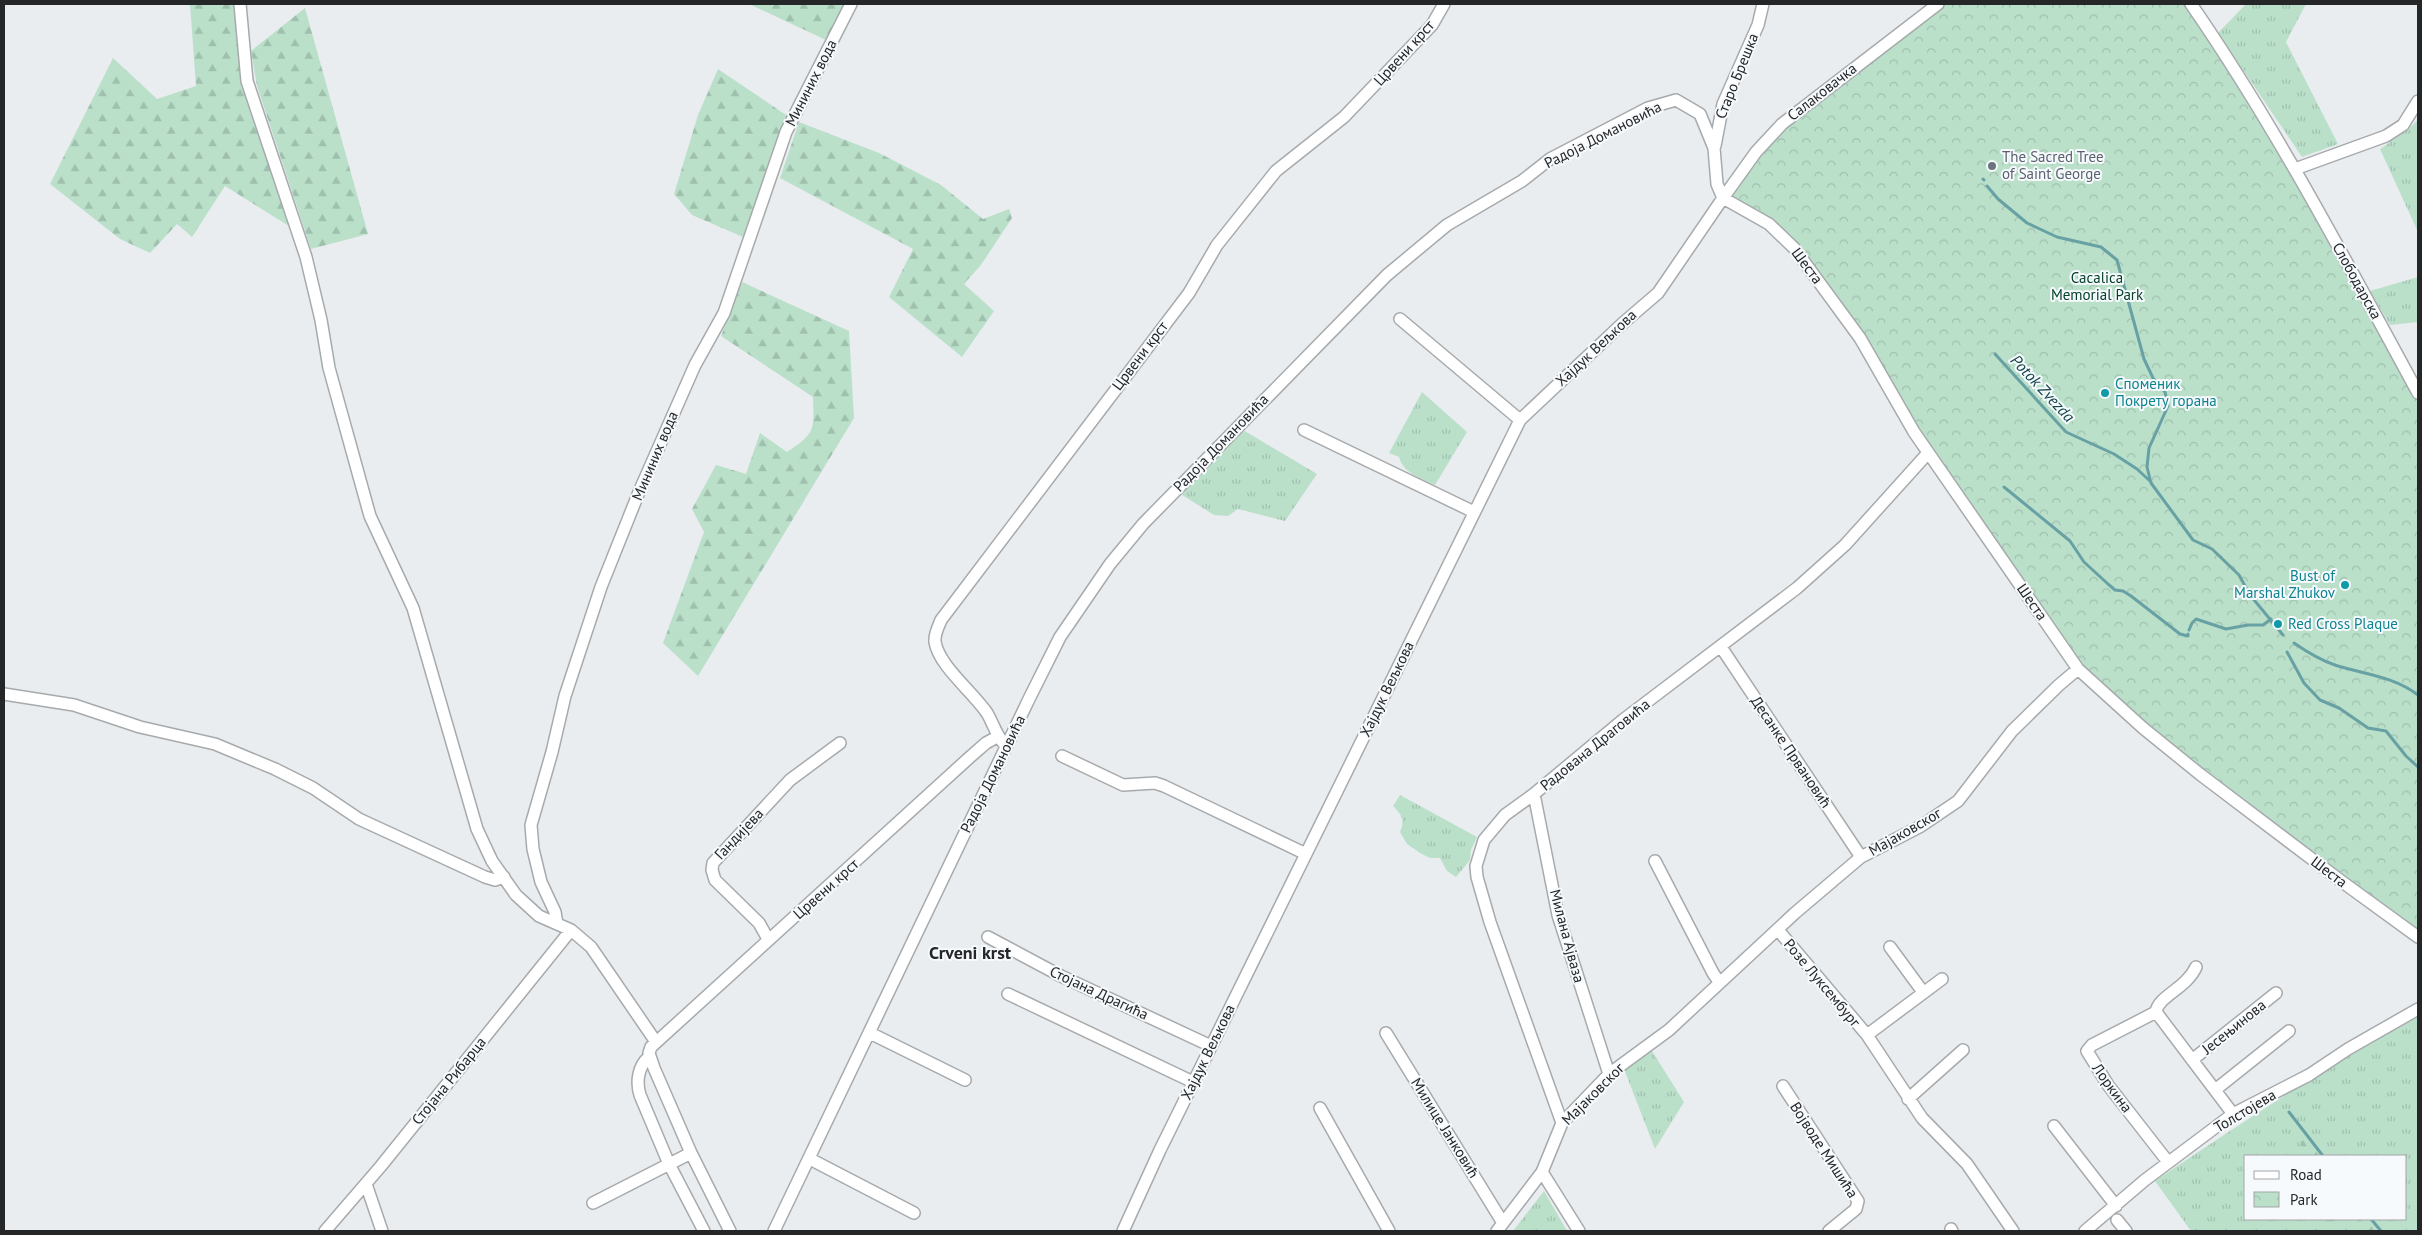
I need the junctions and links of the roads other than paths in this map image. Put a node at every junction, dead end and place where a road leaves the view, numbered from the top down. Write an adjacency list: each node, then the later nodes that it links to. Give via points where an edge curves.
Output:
1 (240, 4): 28 (street, via 247,80 306,257 329,368 370,516 413,608 477,829 492,861)
2 (851, 4): 29 (street, Мининих вода, via 786,132 724,313 695,365 639,492 565,696 531,825 541,882)
3 (1444, 4): 20 (street, Црвени крст, via 1432,25 1344,117 1276,171 1257,194 1217,245 1189,293 941,620 935,637 938,651 987,714)
4 (1763, 4): 8 (street, Старо Брешка, via 1758,25 1723,104)
5 (1938, 4): 10 (street, Салаковачка, via 1782,124 1756,152)
6 (2190, 4): 9 (street, Слободарска, via 2214,37)
7 (2418, 101): 9 (street, via 2402,125 2386,136)
8 (1714, 148): 10 (street, Радоја Домановића, via 1717,184); 22 (street, Радоја Домановића, via 1703,118 1692,107 1676,100 1658,104 1550,160 1424,243 1342,320 1143,524 1110,564 1060,637)
9 (2295, 169): 12 (street, Слободарска)
10 (1722, 198): 13 (street, Хајдук Вељкова, via 1658,293); 15 (street, Шеста, via 1769,224 1794,248 1860,338)
11 (1400, 319): 13 (street)
12 (2418, 392)
13 (1520, 420): 16 (street, Хајдук Вељкова)
14 (1304, 430): 16 (street)
15 (1928, 453): 17 (street, Радована Драговића, via 1845,545 1797,588); 18 (street, Шеста)
16 (1474, 512): 25 (street, Хајдук Вељкова)
17 (1721, 647): 24 (street, Радована Драговића, via 1623,720); 26 (street, Десанке Првановић)
18 (2078, 669): 26 (street, Мајаковског, via 2012,732 1958,801 1921,826); 32 (street, Шеста, via 2201,775)
19 (4, 694): 28 (street, via 74,706 140,727 215,744 290,776 359,819 414,846 486,877 495,880)
20 (997, 737): 22 (street, Црвени крст); 34 (street, Црвени крст, via 970,757)
21 (840, 743): 34 (street, Гандијева, via 790,780 713,863 715,880 759,923)
22 (1006, 746): 45 (street, Радоја Домановића)
23 (1062, 756): 25 (street, via 1123,785 1164,786)
24 (1534, 794): 53 (street, Милана Ајваза, via 1558,916); 61 (street, Радована Драговића, via 1505,815 1490,831 1478,858 1477,877)
25 (1306, 854): 49 (street, Хајдук Вељкова)
26 (1861, 857): 31 (street, Мајаковског)
27 (1655, 861): 38 (street)
28 (504, 877): 29 (street, via 516,895 539,916)
29 (557, 924): 30 (street)
30 (571, 930): 48 (street, via 606,966); 68 (street, Стојана Рибарца)
31 (1778, 930): 38 (street, Мајаковског); 47 (street, Розе Луксембург)
32 (2418, 937)
33 (988, 938): 49 (street, Стојана Драгића)
34 (768, 939): 48 (street, Црвени крст)
35 (1890, 947): 39 (street)
36 (2196, 967): 43 (street, via 2187,982 2159,1003)
37 (1942, 979): 39 (street, Розе Луксембург)
38 (1719, 982): 53 (street, Мајаковског, via 1669,1030)
39 (1923, 992): 47 (street, Розе Луксембург)
40 (2276, 993): 52 (street, Јесењинова)
41 (1008, 994): 55 (street)
42 (2418, 1009): 60 (street, Толстојева, via 2309,1075)
43 (2156, 1012): 52 (street, Јесењинова); 65 (street, Лоркина, via 2092,1045 2087,1051 2108,1085)
44 (2289, 1031): 57 (street)
45 (870, 1033): 54 (street); 64 (street, Радоја Домановића)
46 (1386, 1033): 73 (street, Милице Јанковић)
47 (1867, 1035): 58 (street, Розе Луксембург)
48 (656, 1042): 51 (street)
49 (1211, 1046): 55 (street, Хајдук Вељкова)
50 (1963, 1050): 58 (street)
51 (649, 1057): 63 (street); 66 (street, via 644,1061 637,1086)
52 (2192, 1060): 57 (street, Јесењинова)
53 (1609, 1074): 61 (street, Мајаковског)
54 (965, 1080)
55 (1193, 1082): 79 (street, Хајдук Вељкова)
56 (1783, 1086): 82 (street, Војводе Мишића, via 1858,1201 1856,1209)
57 (2215, 1090): 60 (street, Јесењинова)
58 (1908, 1099): 83 (street, Розе Луксембург, via 1966,1164)
59 (1320, 1108): 80 (street)
60 (2233, 1114): 65 (street, Толстојева)
61 (1562, 1123): 67 (street, Мајаковског)
62 (2054, 1126): 70 (street)
63 (691, 1154): 66 (street); 77 (street)
64 (810, 1159): 71 (street); 78 (street, Радоја Домановића)
65 (2168, 1162): 70 (street, Толстојева)
66 (669, 1164): 69 (street); 76 (street)
67 (1542, 1172): 73 (street, Мајаковског); 81 (street)
68 (366, 1184): 74 (street, Стојана Рибарца); 75 (street)
69 (593, 1203)
70 (2116, 1206): 84 (street, Толстојева)
71 (914, 1213)
72 (2117, 1220): 85 (street)
73 (1500, 1227)
74 (325, 1231)
75 (382, 1231)
76 (704, 1231)
77 (730, 1231)
78 (774, 1231)
79 (1123, 1231)
80 (1389, 1231)
81 (1579, 1231)
82 (1829, 1231)
83 (2013, 1231)
84 (2085, 1231)
85 (2126, 1231)

